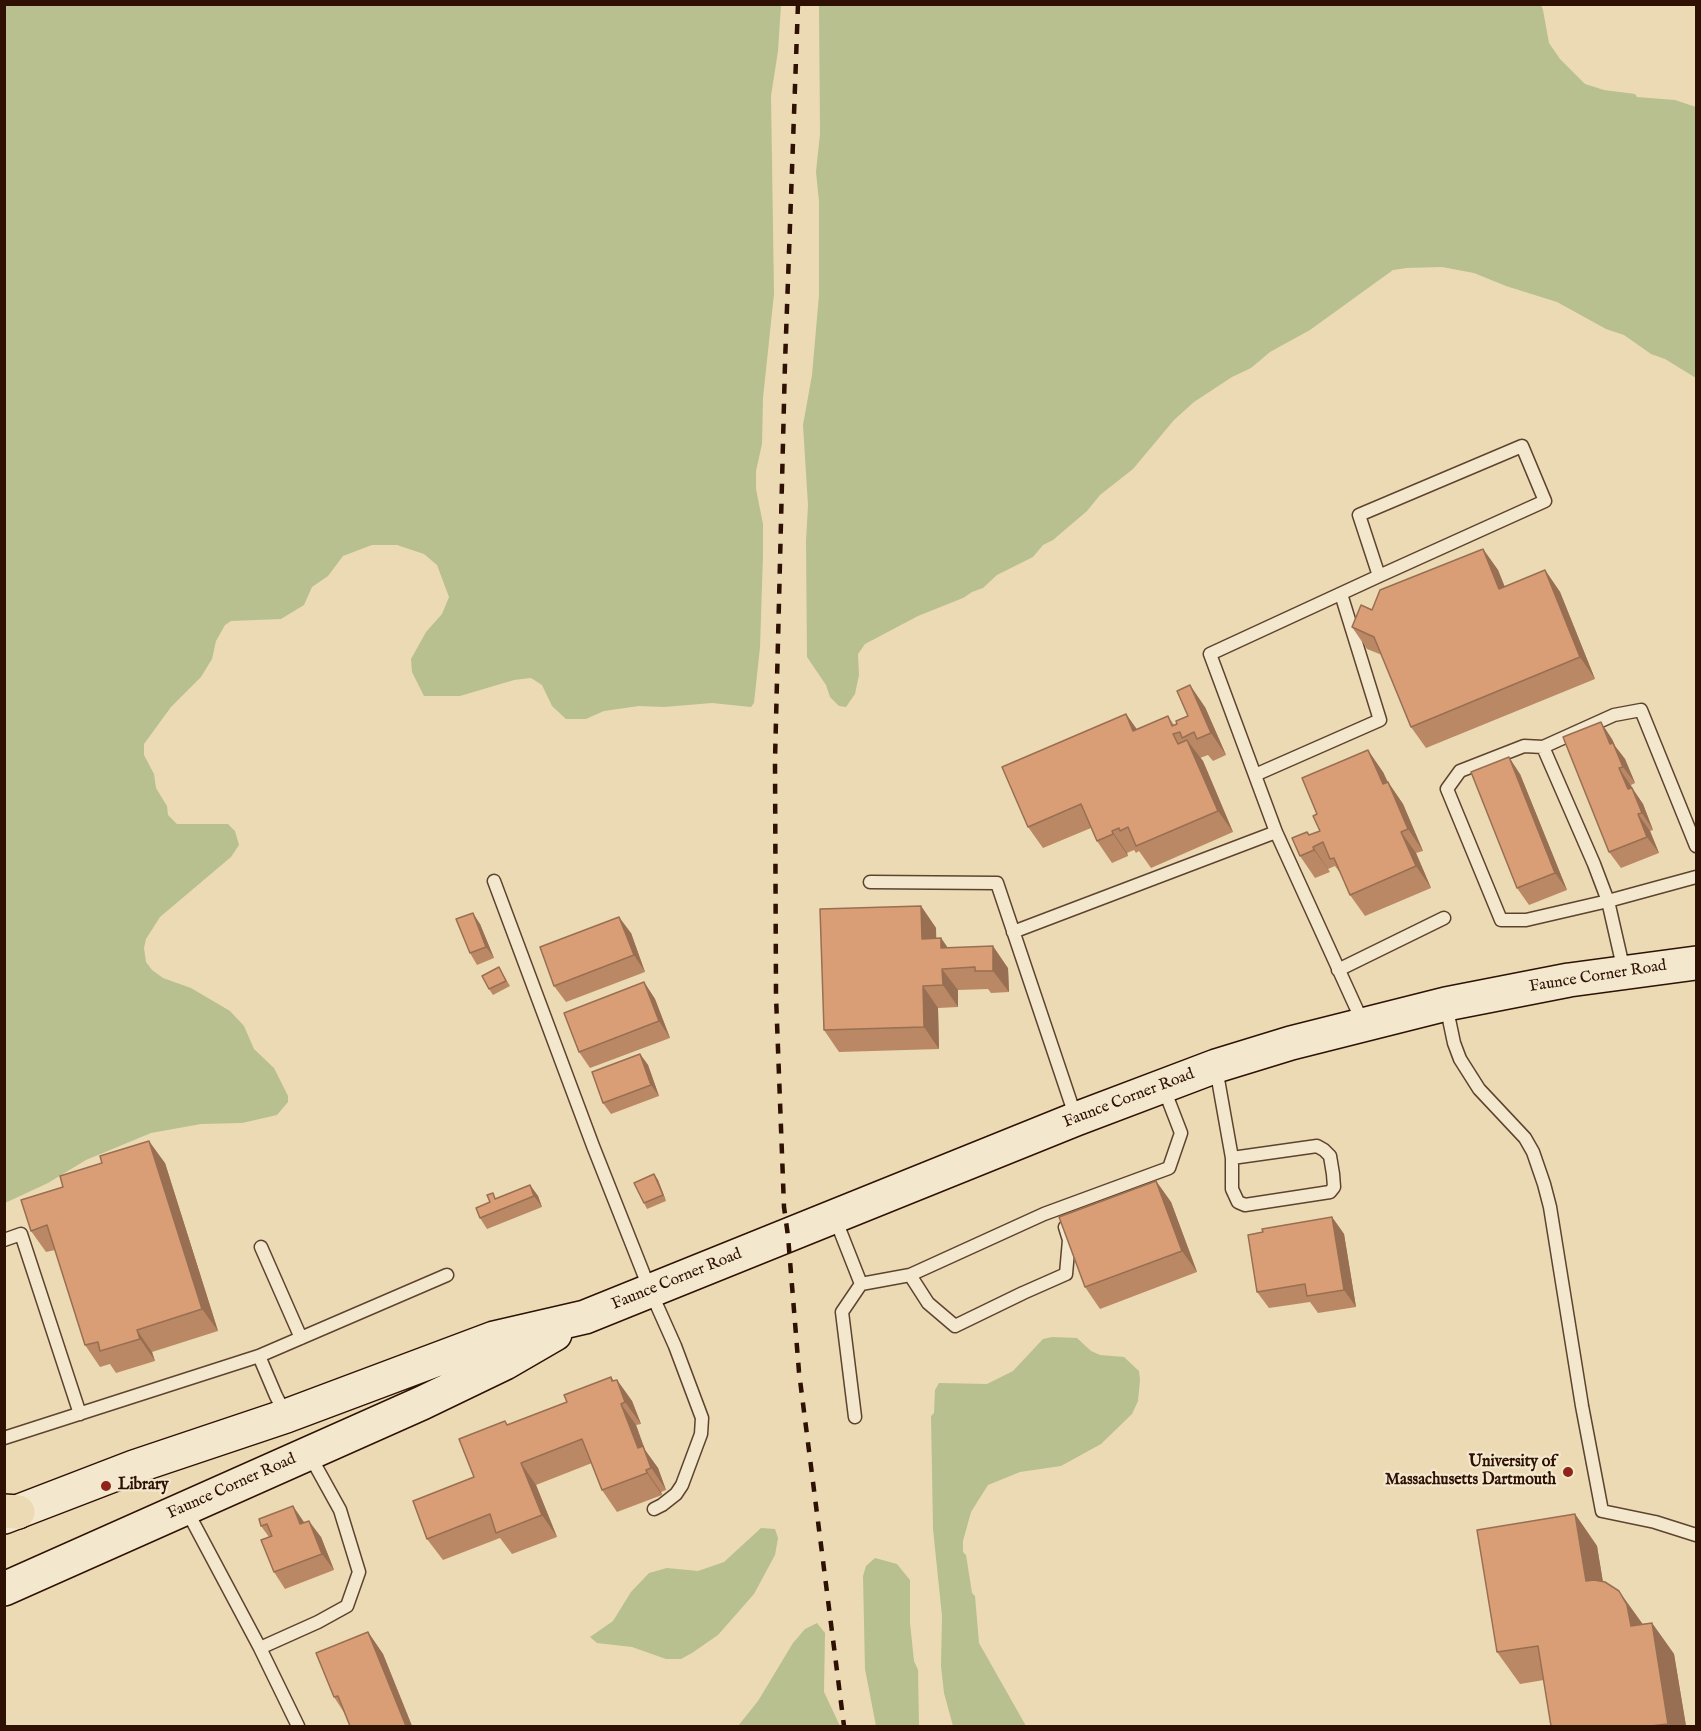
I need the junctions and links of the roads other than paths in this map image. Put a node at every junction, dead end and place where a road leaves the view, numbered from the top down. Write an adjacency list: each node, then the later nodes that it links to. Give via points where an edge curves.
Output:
1 (1379, 576): 1 (lane, via 1359,515 1522,446 1545,501); 2 (lane)
2 (1341, 594): 4 (lane, via 1380,720); 4 (lane, via 1210,654)
3 (1543, 747): 6 (lane, via 1614,716 1641,710); 10 (lane); 10 (lane, via 1524,746 1460,771 1447,789 1501,920 1526,920)
4 (1255, 775): 5 (lane)
5 (1276, 832): 12 (lane); 14 (lane)
6 (1696, 846)
7 (1696, 877): 10 (lane)
8 (494, 881): 29 (lane)
9 (870, 882): 12 (lane, via 997,883)
10 (1608, 901): 15 (lane)
11 (1444, 918): 14 (lane)
12 (1013, 932): 20 (lane)
13 (1696, 963): 15 (main road, Faunce Corner Road)
14 (1338, 970): 17 (lane)
15 (1624, 972): 16 (main road, Faunce Corner Road)
16 (1446, 1004): 17 (main road, Faunce Corner Road); 41 (lane, via 1454,1043 1468,1074 1490,1103 1525,1137 1544,1184 1602,1511)
17 (1364, 1024): 18 (main road, Faunce Corner Road)
18 (1216, 1066): 19 (main road, Faunce Corner Road); 21 (lane)
19 (1163, 1086): 20 (main road, Faunce Corner Road); 22 (lane, via 1181,1133 1169,1168)
20 (1076, 1119): 23 (main road, Faunce Corner Road)
21 (1232, 1158): 21 (lane, via 1232,1189 1238,1202 1245,1204 1330,1192 1334,1187 1330,1156 1317,1146)
22 (1059, 1208): 27 (lane); 27 (lane, via 1069,1240 1066,1274 955,1326 928,1303)
23 (835, 1217): 28 (lane); 29 (main road, Faunce Corner Road)
24 (4, 1240): 33 (lane, via 21,1234)
25 (261, 1247): 31 (lane)
26 (447, 1275): 31 (lane)
27 (910, 1275): 28 (lane)
28 (861, 1284): 35 (lane, via 842,1312)
29 (650, 1290): 30 (main road, Faunce Corner Road); 39 (lane, via 703,1425 676,1494)
30 (585, 1317): 34 (main road, Faunce Corner Road, via 494,1338); 37 (main road, Faunce Corner Road, via 505,1363)
31 (301, 1338): 32 (lane)
32 (259, 1356): 33 (lane); 34 (lane)
33 (80, 1414): 36 (lane)
34 (286, 1416): 37 (main road); 40 (main road, Faunce Corner Road)
35 (855, 1417)
36 (4, 1438)
37 (308, 1453): 38 (main road, Faunce Corner Road); 43 (lane, via 340,1510 359,1572 347,1606)
38 (186, 1508): 42 (main road, Faunce Corner Road); 43 (lane)
39 (654, 1509)
40 (9, 1513)
41 (1696, 1535)
42 (4, 1588)
43 (260, 1648): 44 (lane)
44 (298, 1726)

